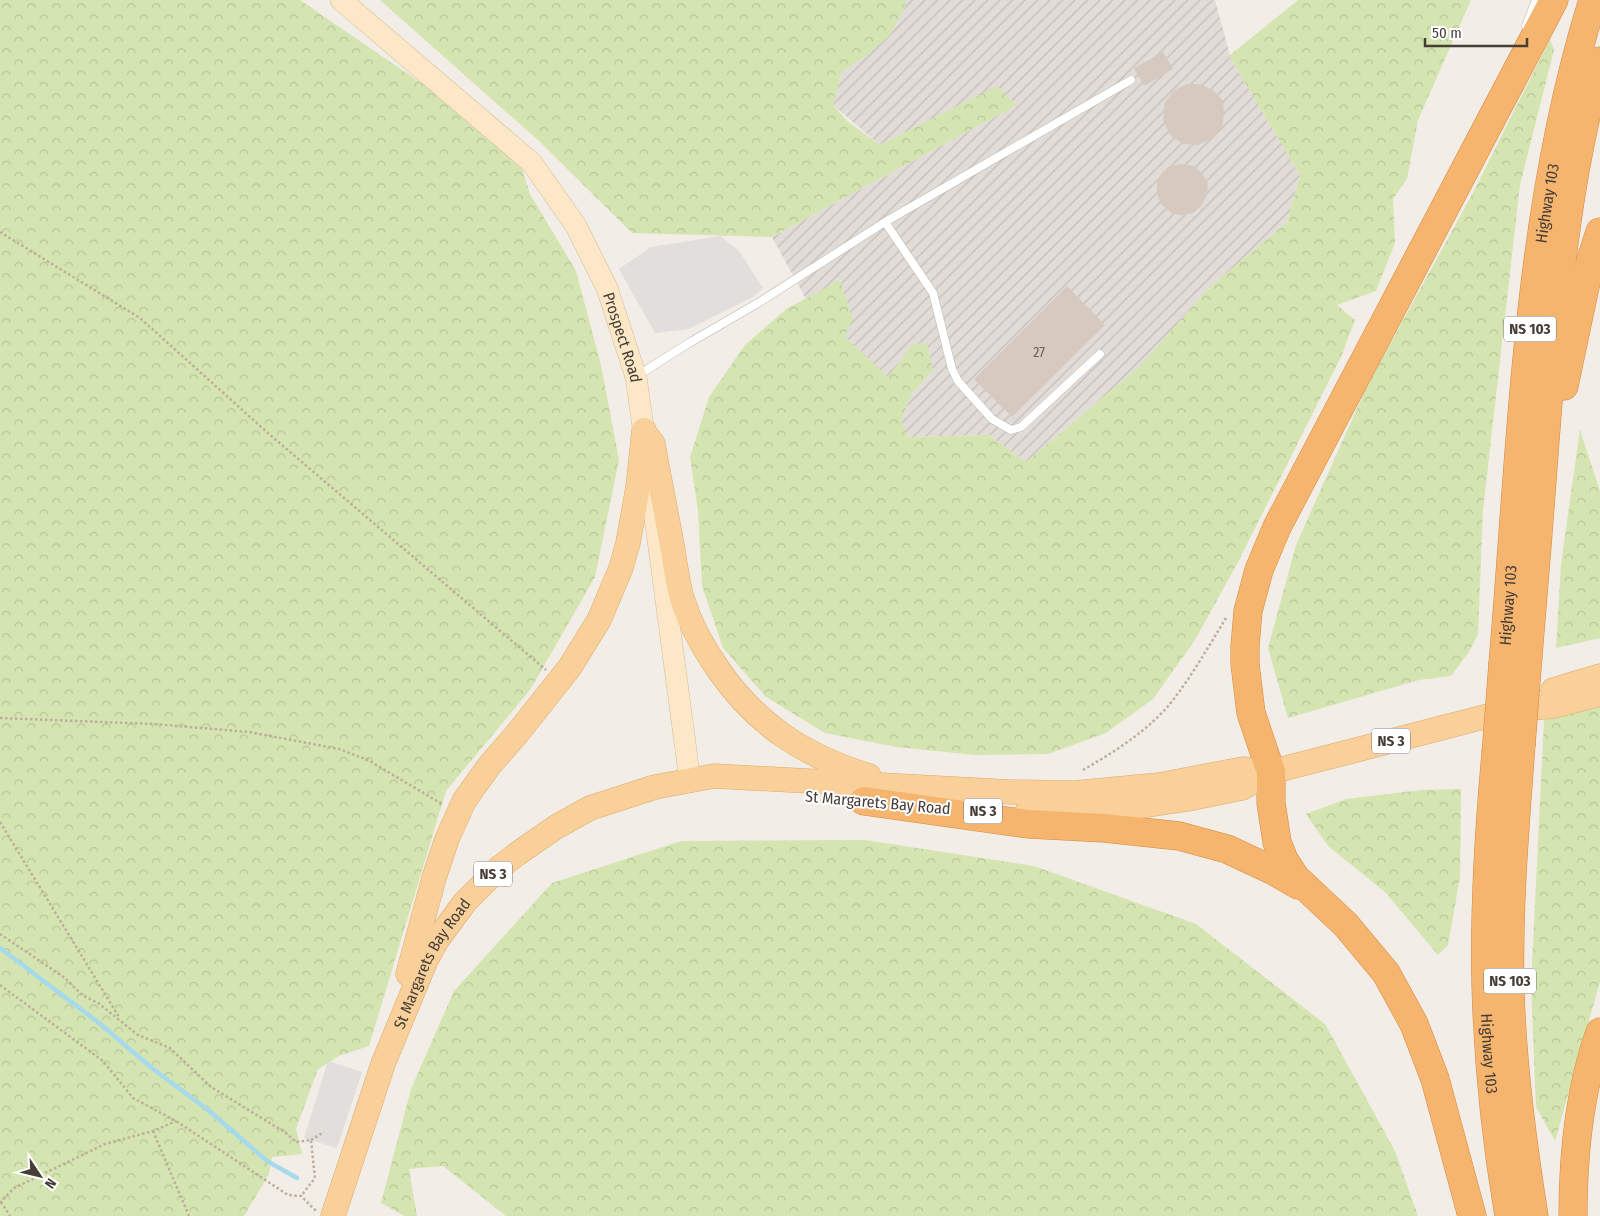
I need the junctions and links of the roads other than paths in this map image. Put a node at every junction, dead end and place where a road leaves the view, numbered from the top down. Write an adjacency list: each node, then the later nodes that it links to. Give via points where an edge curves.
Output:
1 (341, 0): 13 (main road, Prospect Road, via 532,163 576,226 607,288)
2 (1536, 0): 5 (lane)
3 (1554, 0): 9 (highway)
4 (1593, 0): 16 (highway, Highway 103 / NS 103, via 1558,134 1538,256 1529,348)
5 (1522, 37)
6 (1516, 56): 9 (lane)
7 (1600, 61): 15 (highway, Highway 103 / NS 103, via 1578,153 1564,238)
8 (1131, 80): 10 (lane)
9 (1499, 103): 20 (highway, via 1277,527 1259,570 1248,610 1245,664 1251,713)
10 (885, 222): 12 (lane, via 933,293 958,381 992,419 1011,430 1021,427); 13 (lane)
11 (1600, 232): 15 (highway, via 1590,263 1553,438)
12 (1100, 354)
13 (636, 377): 14 (main road, Prospect Road)
14 (644, 430): 21 (main road, Prospect Road); 22 (main road, via 653,444 681,596 703,647 734,692 772,729 818,757 870,776); 26 (main road, via 638,487 621,568 598,620 570,667 464,801 434,878)
15 (1539, 526): 16 (highway, Highway 103 / NS 103)
16 (1516, 660): 29 (highway, Highway 103 / NS 103, bridge, via 1496,753 1488,880 1486,985 1494,1105); 30 (highway, Highway 103 / NS 103, bridge, via 1521,745 1511,898 1510,988 1516,1080)
17 (1600, 676): 19 (main road, St Margarets Bay Road / NS 3, via 1553,690)
18 (1600, 694): 19 (main road, St Margarets Bay Road / NS 3, via 1554,706)
19 (1511, 710): 20 (main road, St Margarets Bay Road / NS 3)
20 (1272, 772): 22 (main road, St Margarets Bay Road / NS 3, via 1243,769 1159,785 1074,793); 23 (main road, St Margarets Bay Road / NS 3, via 1242,788 1152,805 1084,812 982,810); 24 (highway, via 1271,803 1280,851 1295,877)
21 (690, 781): 22 (main road, St Margarets Bay Road / NS 3, via 714,776); 23 (main road, St Margarets Bay Road / NS 3, via 713,788); 26 (main road, St Margarets Bay Road / NS 3, via 640,791 590,808 499,868 465,902 437,940)
22 (923, 786)
23 (864, 801): 24 (highway, via 1028,824 1179,836 1204,841 1272,870)
24 (1316, 896): 28 (highway, via 1346,925 1386,973 1414,1024 1435,1079)
25 (1600, 1032): 31 (highway, via 1585,1081 1578,1119)
26 (383, 1064): 27 (main road, St Margarets Bay Road / NS 3)
27 (333, 1216)
28 (1472, 1216)
29 (1509, 1216)
30 (1534, 1216)
31 (1573, 1216)

